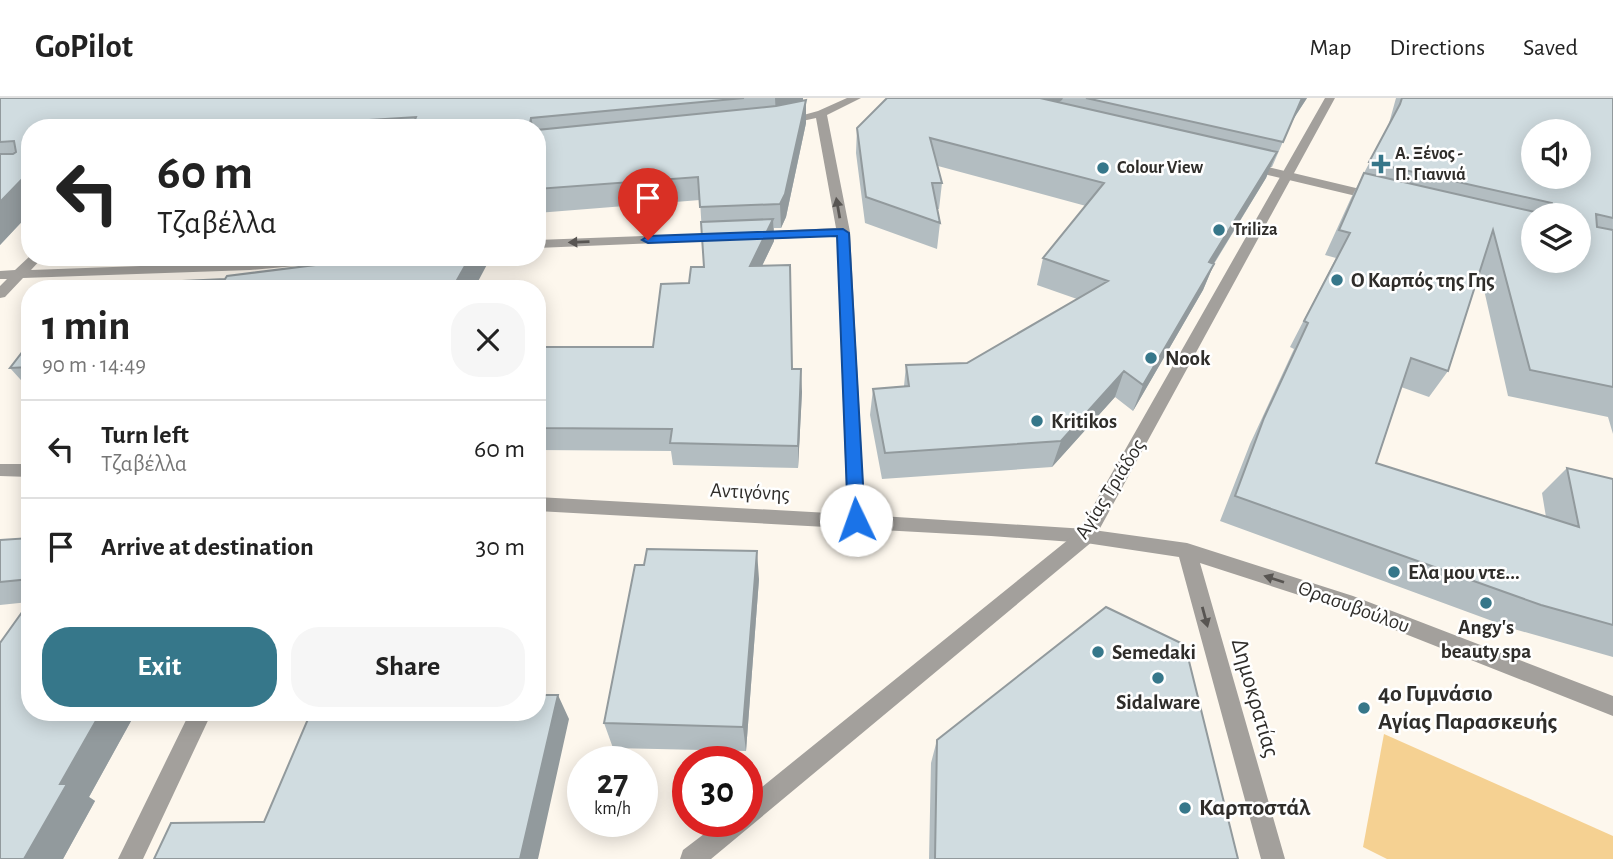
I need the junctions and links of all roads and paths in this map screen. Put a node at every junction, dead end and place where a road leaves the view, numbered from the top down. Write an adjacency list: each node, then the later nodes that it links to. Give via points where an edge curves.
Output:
1 (856, 98): 3 (street)
2 (1330, 98): 6 (street, Αγίας Τριάδος)
3 (821, 114): 4 (street); 8 (street, one-way to 3)
4 (776, 123)
5 (1240, 165): 6 (street)
6 (1287, 176): 7 (street); 19 (street, Αγίας Τριάδος)
7 (1391, 201)
8 (843, 233): 9 (street, one-way to 9); 18 (street)
9 (546, 244)
10 (27, 266): 12 (street)
11 (248, 266): 12 (street)
12 (19, 274): 13 (street); 14 (street)
13 (0, 275)
14 (0, 294)
15 (0, 470): 16 (street)
16 (21, 471)
17 (546, 504): 18 (street, Αντιγόνης)
18 (856, 520): 19 (street, Αντιγόνης)
19 (1086, 536): 20 (street, Θρασυβούλου); 23 (street, Αγίας Τριάδος)
20 (1187, 551): 21 (street, Θρασυβούλου, one-way to 20, via 1346,602); 27 (street, Δημοκρατίας, one-way to 27)
21 (1613, 706)
22 (197, 721): 25 (street)
23 (763, 801)
24 (719, 837): 26 (street)
25 (130, 859)
26 (692, 859)
27 (1273, 859)

